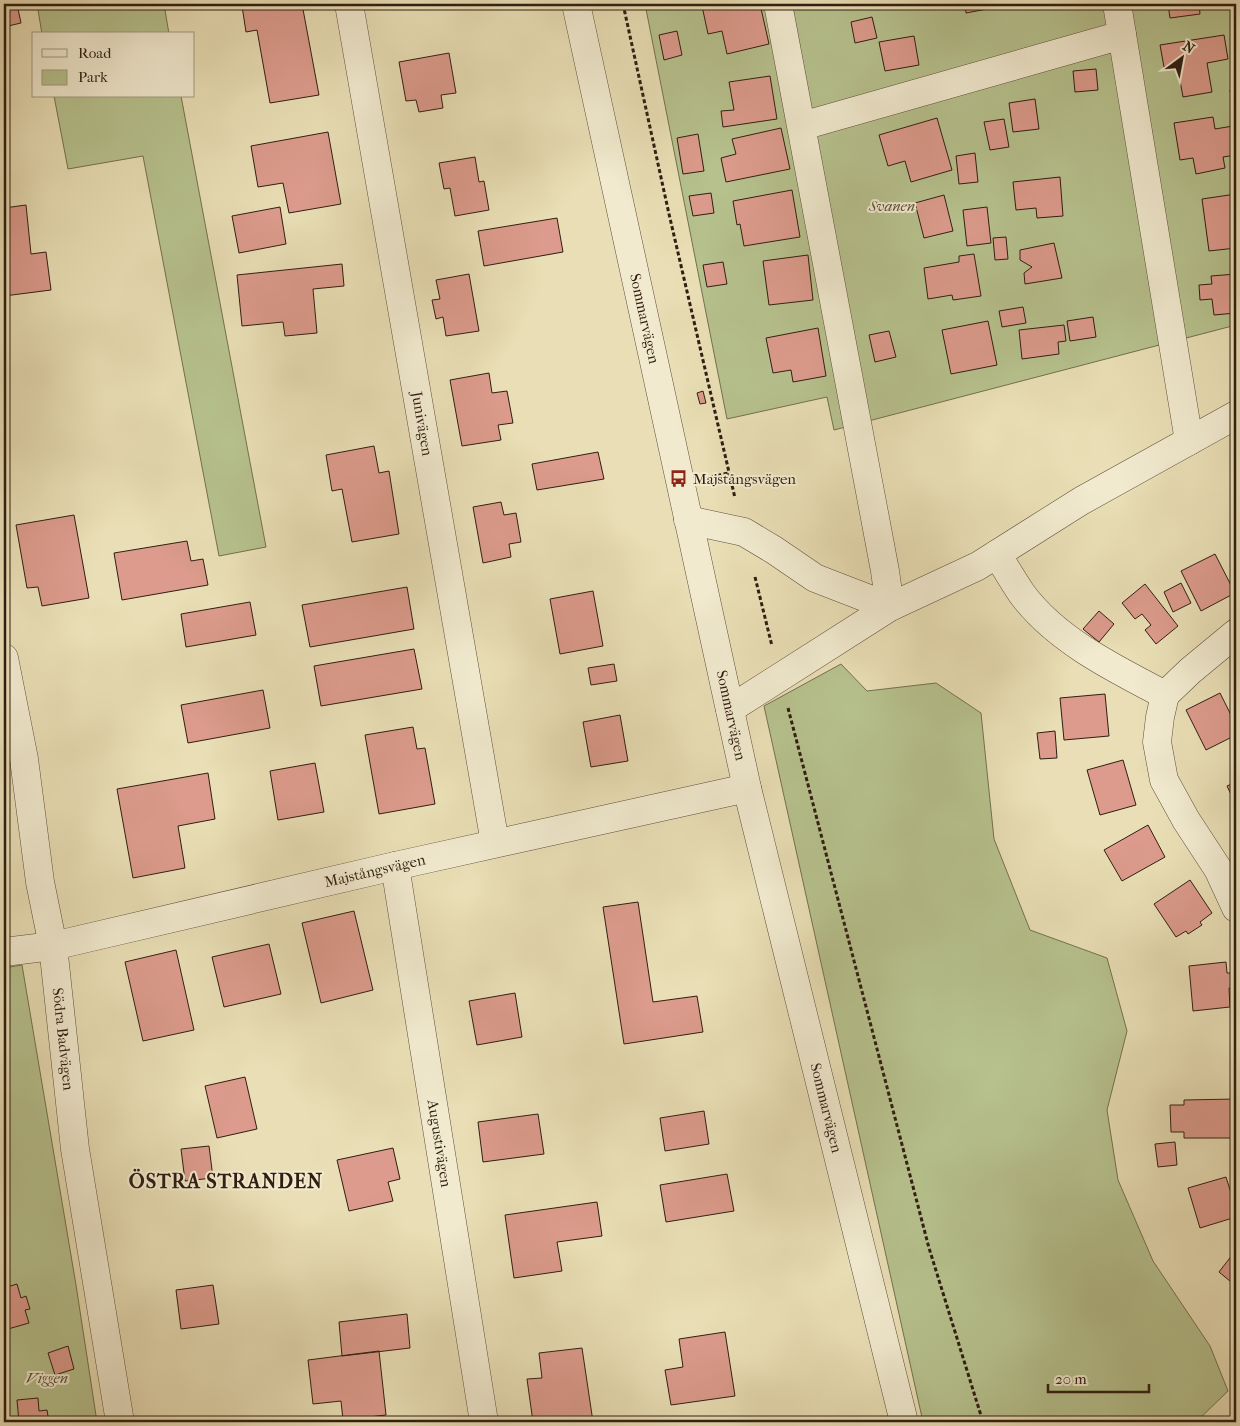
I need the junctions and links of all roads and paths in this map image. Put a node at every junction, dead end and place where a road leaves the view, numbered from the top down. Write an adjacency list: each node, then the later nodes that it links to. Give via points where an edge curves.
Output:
1 (349, 4): 22 (street, Junivägen)
2 (576, 4): 12 (street, Sommarvägen)
3 (623, 4): 10 (path)
4 (778, 4): 7 (street)
5 (1117, 4): 6 (street)
6 (1122, 35): 7 (street); 9 (street)
7 (802, 126): 15 (street)
8 (1236, 415): 9 (street)
9 (1188, 441): 14 (street, via 1081,501)
10 (728, 473): 11 (path); 13 (path)
11 (711, 477)
12 (688, 520): 13 (street); 20 (street, Sommarvägen)
13 (744, 532): 15 (street, via 814,578); 18 (path)
14 (997, 554): 15 (street); 19 (street, via 1022,594 1053,627 1097,659)
15 (890, 607): 18 (street)
16 (1236, 634): 19 (street)
17 (4, 658): 25 (street, Södra Badvägen, via 24,760 40,882)
18 (780, 677): 20 (street); 30 (path, via 929,1248)
19 (1165, 695): 24 (street, via 1157,742 1164,780 1218,869)
20 (730, 709): 21 (street, Sommarvägen)
21 (746, 788): 22 (street, Majstångsvägen); 29 (street, Sommarvägen)
22 (495, 843): 23 (street, Majstångsvägen)
23 (395, 866): 25 (street, Majstångsvägen); 28 (street, Augustivägen)
24 (1236, 908)
25 (53, 946): 26 (street, Majstångsvägen); 27 (street, Södra Badvägen, via 75,1149)
26 (4, 952)
27 (120, 1422)
28 (484, 1422)
29 (904, 1422)
30 (983, 1422)

